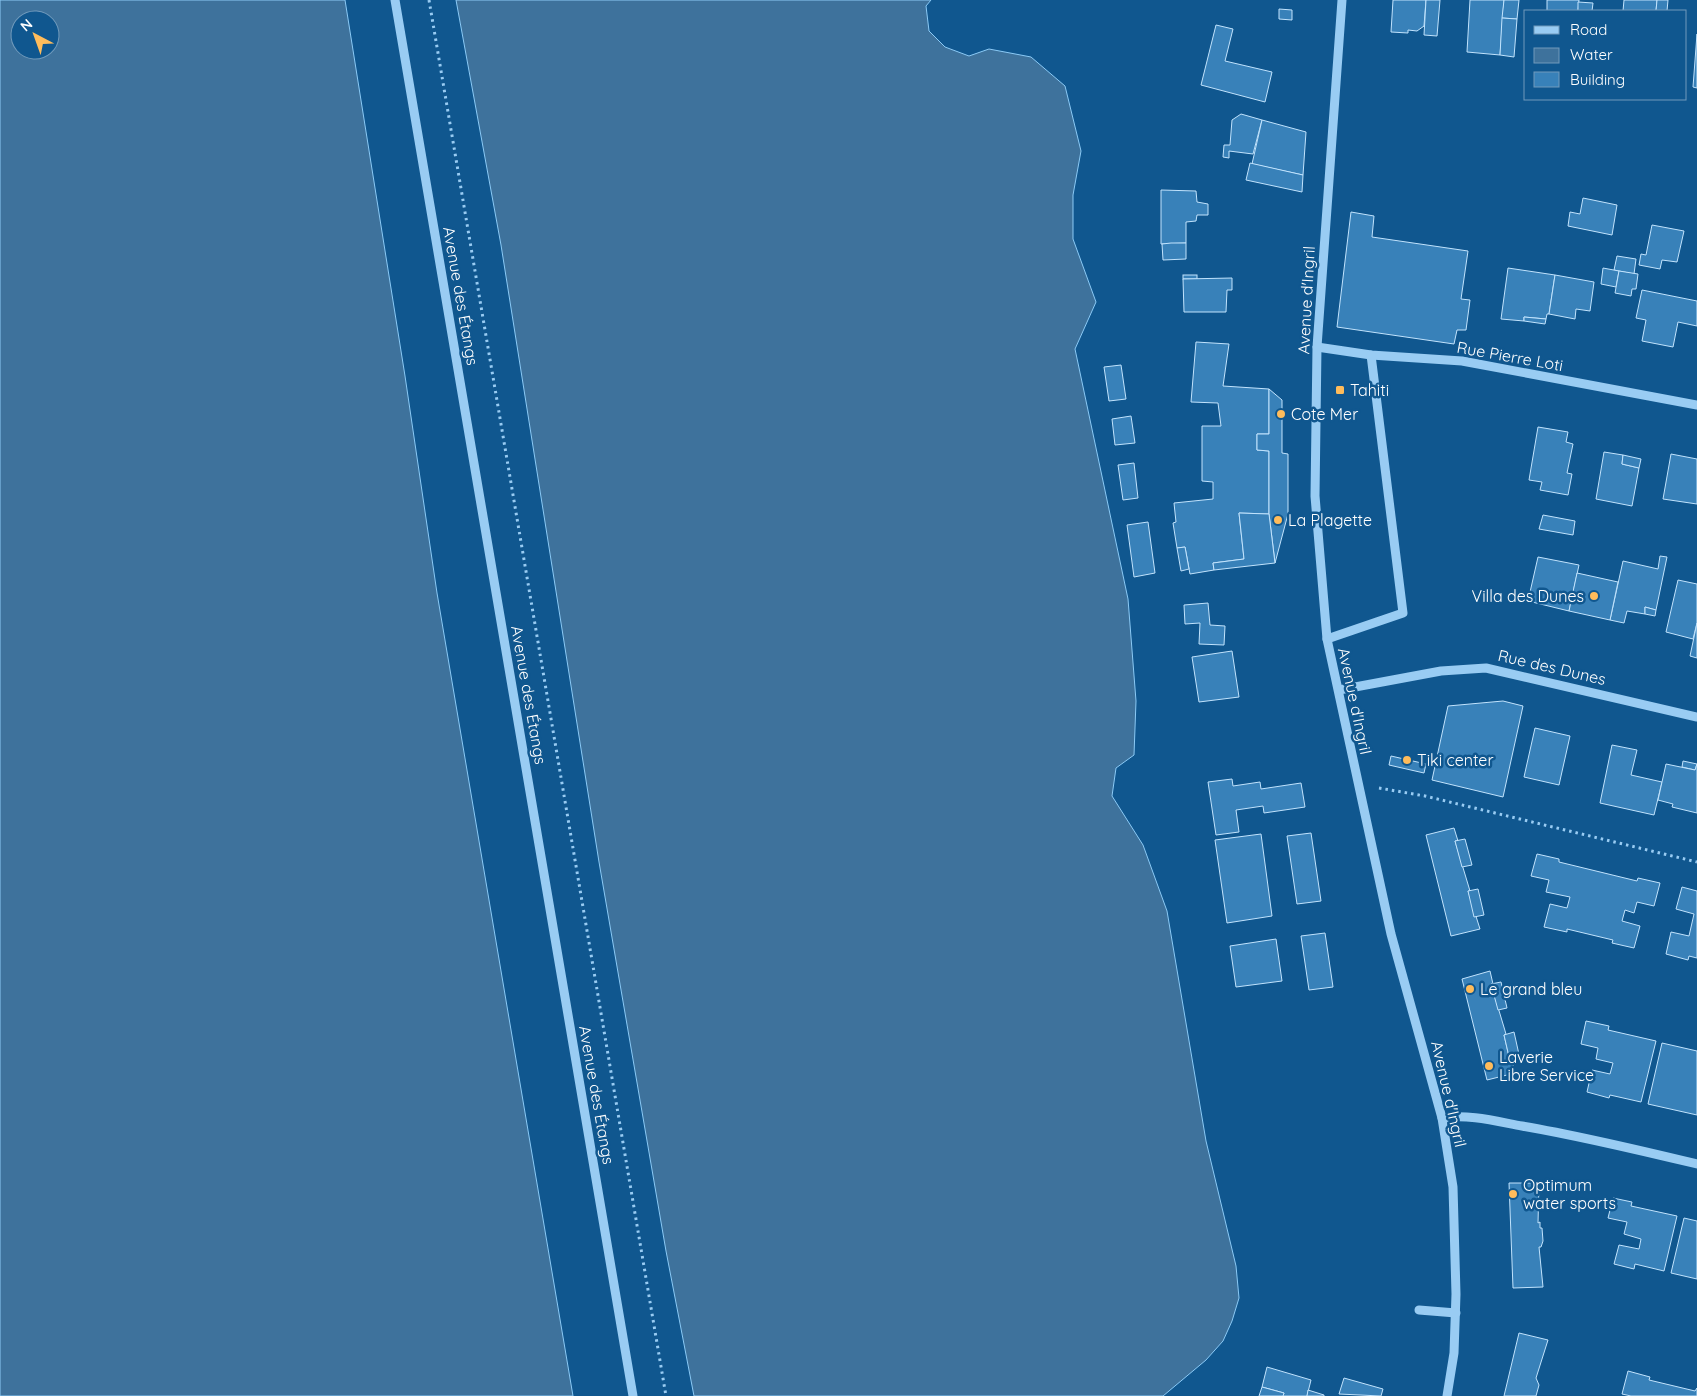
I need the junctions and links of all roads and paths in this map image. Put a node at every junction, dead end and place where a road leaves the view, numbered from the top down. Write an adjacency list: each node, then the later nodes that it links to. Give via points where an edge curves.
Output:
1 (395, 0): 16 (street, Avenue des Étangs)
2 (429, 0): 17 (path)
3 (1342, 0): 4 (street, Avenue d'Ingril)
4 (1317, 348): 5 (street, Rue Pierre Loti); 7 (street, Avenue d'Ingril, via 1315,496)
5 (1371, 354): 6 (street, Rue Pierre Loti, via 1462,361); 7 (street, via 1403,613)
6 (1697, 405)
7 (1327, 639): 8 (street, Avenue d'Ingril)
8 (1339, 690): 9 (street, Rue des Dunes, via 1441,671 1486,668); 10 (street, Avenue d'Ingril)
9 (1697, 717)
10 (1357, 784): 11 (path, via 1425,796); 12 (street, Avenue d'Ingril, via 1391,934)
11 (1697, 862)
12 (1442, 1118): 13 (street, via 1476,1118 1576,1135); 15 (street, Avenue d'Ingril, via 1453,1187)
13 (1697, 1164)
14 (1419, 1310): 15 (street)
15 (1456, 1313): 18 (street, Avenue d'Ingril)
16 (633, 1396)
17 (666, 1396)
18 (1448, 1396)

